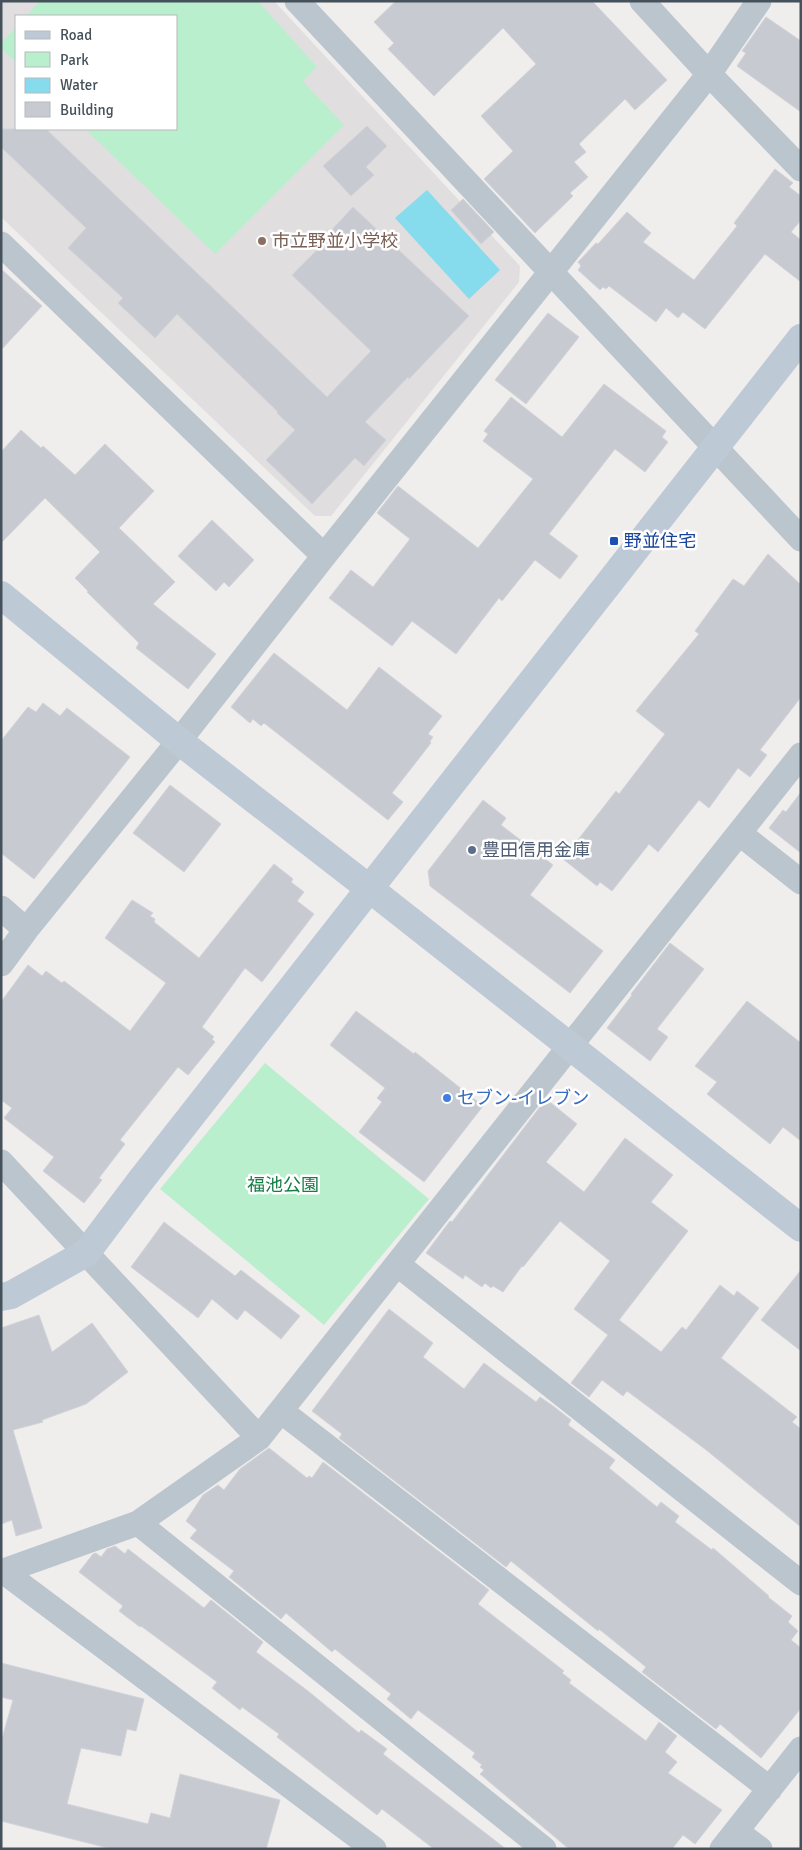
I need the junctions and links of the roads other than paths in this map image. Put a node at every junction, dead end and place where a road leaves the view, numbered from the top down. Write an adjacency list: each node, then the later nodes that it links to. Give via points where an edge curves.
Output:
1 (297, 1): 7 (street)
2 (642, 1): 4 (street)
3 (759, 1): 4 (street)
4 (709, 74): 5 (street); 7 (street)
5 (801, 169)
6 (1, 244): 11 (street)
7 (550, 273): 9 (street); 11 (street)
8 (801, 338): 9 (street)
9 (715, 447): 10 (street); 17 (street)
10 (801, 539)
11 (324, 556): 13 (street)
12 (1, 595): 13 (street)
13 (179, 741): 17 (street); 19 (street)
14 (801, 755): 15 (street)
15 (739, 833): 16 (street); 21 (street)
16 (801, 882)
17 (370, 888): 21 (street); 24 (street)
18 (1, 908): 19 (street)
19 (26, 930): 20 (street)
20 (1, 964)
21 (570, 1046): 23 (street); 25 (street)
22 (1, 1162): 24 (street)
23 (801, 1228)
24 (86, 1253): 26 (street, via 11,1295); 28 (street)
25 (397, 1264): 27 (street); 31 (street)
26 (1, 1297)
27 (281, 1411): 28 (street); 33 (street)
28 (259, 1438): 29 (street)
29 (138, 1523): 30 (street); 36 (street)
30 (3, 1572): 35 (street)
31 (801, 1583)
32 (799, 1755): 33 (street)
33 (770, 1789): 34 (street)
34 (729, 1840): 37 (street)
35 (374, 1849)
36 (544, 1849)
37 (760, 1849)

